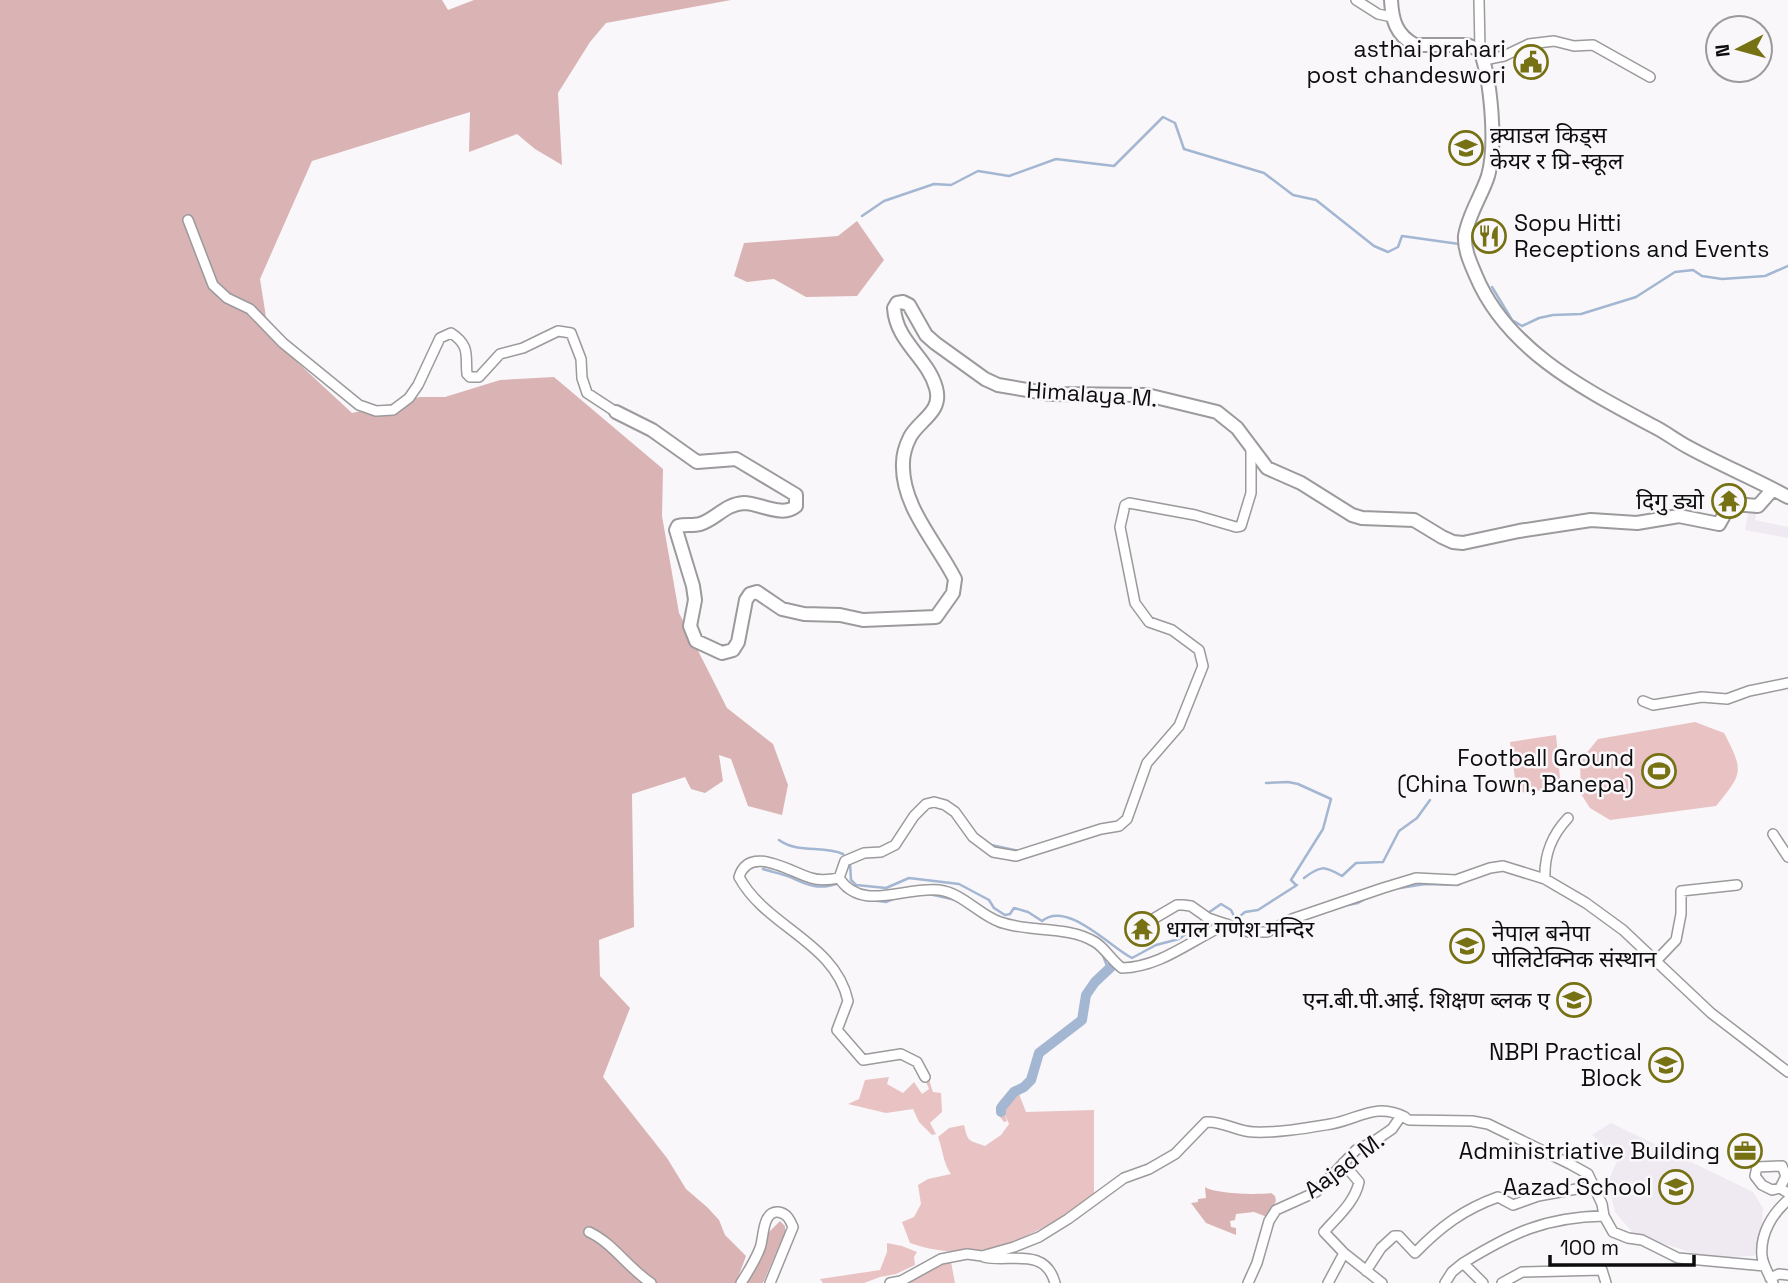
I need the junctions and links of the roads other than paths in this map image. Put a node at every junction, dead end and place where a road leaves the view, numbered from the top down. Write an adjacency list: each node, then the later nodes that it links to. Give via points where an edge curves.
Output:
1 (1356, 0): 4 (street)
2 (1391, 0): 4 (street)
3 (1479, 0): 5 (street)
4 (1392, 18): 5 (street, via 1399,32 1415,45 1467,45)
5 (1482, 55): 6 (street, via 1504,56 1529,44 1554,41 1593,45); 10 (street, via 1489,80 1493,146 1489,174 1465,235 1468,257 1496,315 1571,380 1685,446)
6 (1650, 77)
7 (188, 220): 8 (street, via 213,285 250,309 283,343 359,405 393,410 409,398 444,335 451,333 460,339 469,361 467,374 473,378 500,354 565,330 578,349 587,393)
8 (616, 412): 9 (street, Himalaya M., via 652,430 696,462 736,459 796,495 791,510 742,503 700,524 676,530 693,586 691,631 699,643 722,653 736,645 750,594 762,594 792,612 863,620 936,617 953,593 955,579 905,484 903,461 910,436 930,415 937,398 932,378 899,330 897,303 909,305 935,343 998,385 1051,394 1147,395 1195,405 1227,418)
9 (1251, 448): 10 (street, Himalaya M., via 1267,468 1352,515 1414,520 1453,542 1591,520 1637,523 1679,516 1719,524 1733,504 1758,506); 17 (street, via 1251,493 1241,526 1125,505 1121,527 1135,603 1149,622 1172,630 1199,650 1203,666 1179,726 1147,763 1127,819 1119,826 1016,856 993,852 973,837 955,812 934,802 914,816 895,845 845,861)
10 (1773, 489): 11 (street)
11 (1788, 497)
12 (1788, 683): 13 (street, via 1727,699 1702,697 1653,705)
13 (1643, 701)
14 (1568, 818): 18 (street, via 1558,828 1545,860)
15 (1773, 834): 16 (street)
16 (1788, 857)
17 (839, 878): 21 (street, via 846,889 868,897 942,890 1002,923 1072,933 1096,942 1122,968 1165,958); 24 (street, via 814,879 768,861 750,862 739,877 750,896 838,973 848,1001 838,1030 855,1053 863,1060 901,1054 917,1062)
18 (1545, 879): 21 (street, via 1503,866 1490,867 1456,880 1416,878 1292,919 1267,932 1249,932); 22 (street, via 1623,930)
19 (1737, 885): 22 (street, via 1681,891 1676,940)
20 (1148, 922): 21 (street, via 1177,905 1191,906)
21 (1227, 924)
22 (1655, 962): 23 (street, via 1711,1013)
23 (1788, 1072)
24 (925, 1077)
25 (1409, 1120): 26 (street, Aajad M., via 1401,1116 1392,1129); 27 (street, Aajad M., via 1488,1125 1588,1174); 32 (street, via 1393,1111 1378,1110 1334,1124 1253,1133 1206,1122 1185,1146 1149,1169 1124,1178 1039,1237)
26 (1343, 1163): 31 (street, via 1359,1182 1358,1189 1324,1232); 43 (street, Aajad M., via 1316,1192 1276,1210)
27 (1593, 1186): 29 (street, Aajad M.); 35 (street, via 1538,1195 1513,1205 1498,1197 1473,1206 1415,1253 1394,1236)
28 (1788, 1200): 34 (street, via 1766,1227)
29 (1604, 1216): 33 (street, via 1544,1222); 34 (street, via 1613,1232 1678,1258)
30 (589, 1232): 38 (street, via 601,1237)
31 (1344, 1254): 35 (street); 44 (street)
32 (982, 1256): 41 (street, via 941,1259); 42 (street, via 1031,1258 1043,1265)
33 (1463, 1263): 46 (street); 47 (street)
34 (1765, 1266): 37 (street)
35 (1366, 1271): 45 (street)
36 (1788, 1275): 37 (street)
37 (1771, 1280)
38 (651, 1283)
39 (741, 1283): 40 (street, via 761,1246 767,1218 780,1212 793,1227)
40 (770, 1283)
41 (890, 1283)
42 (1055, 1283)
43 (1248, 1283)
44 (1328, 1283)
45 (1382, 1283)
46 (1445, 1283)
47 (1483, 1283)
48 (1502, 1283): 49 (street, via 1522,1272 1577,1270 1602,1270)
49 (1606, 1283)

